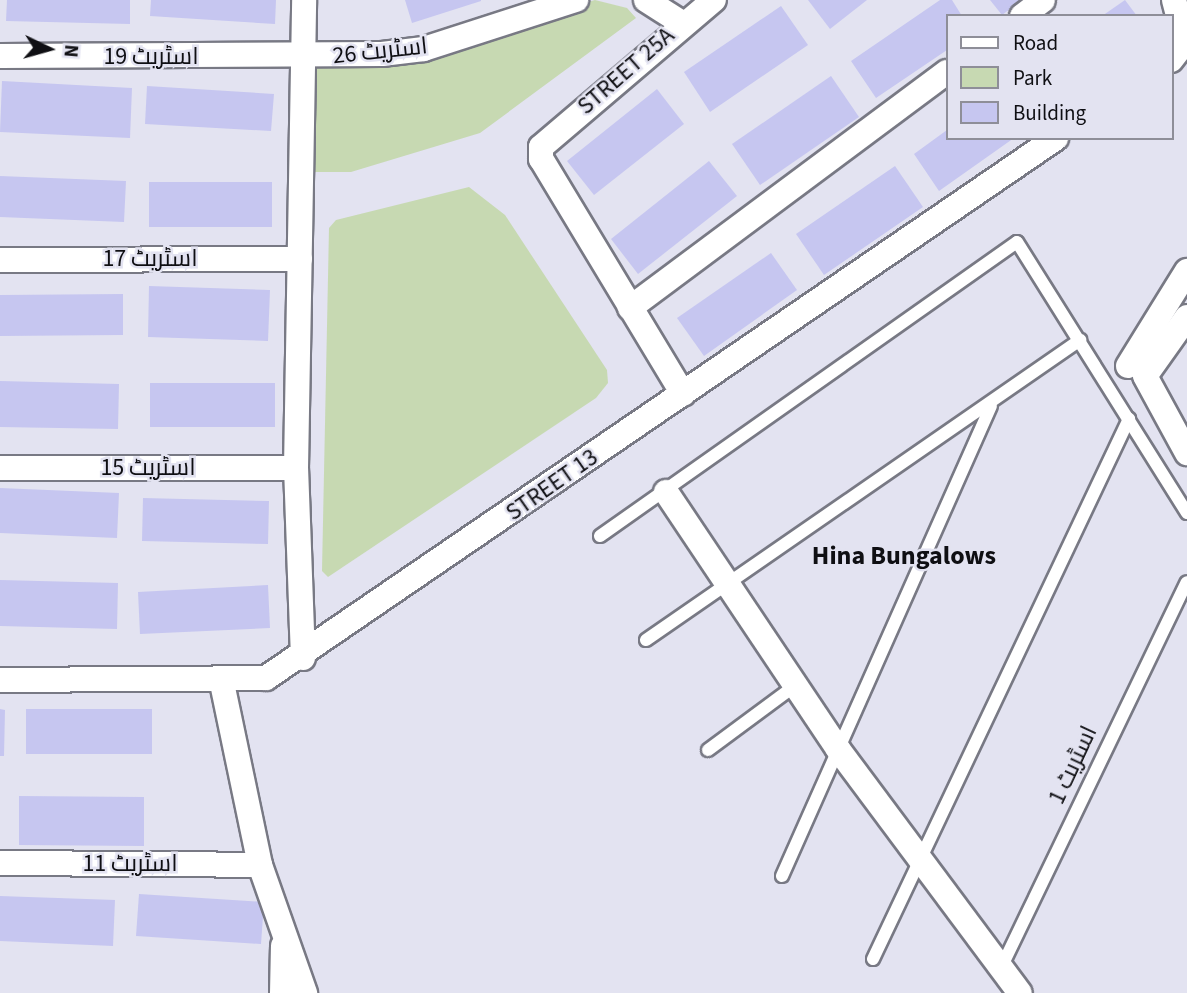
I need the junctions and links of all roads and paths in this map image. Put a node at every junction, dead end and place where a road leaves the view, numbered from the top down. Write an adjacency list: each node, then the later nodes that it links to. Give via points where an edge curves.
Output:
1 (304, 0): 11 (street)
2 (576, 0): 11 (street, اسٹریٹ 26, via 424,49)
3 (646, 0): 8 (street)
4 (714, 0): 8 (street, STREET 25A)
5 (1043, 0): 7 (street)
6 (1174, 0): 9 (street)
7 (1025, 14)
8 (682, 23): 17 (street, STREET 25A, via 541,147 541,159)
9 (1178, 51)
10 (0, 56): 11 (street, اسٹریٹ 19)
11 (303, 57): 14 (street)
12 (946, 73): 17 (street)
13 (1053, 140): 21 (street, STREET 13)
14 (300, 259): 15 (street, اسٹریٹ 17); 26 (street)
15 (0, 260)
16 (1187, 271): 20 (street)
17 (630, 308): 21 (street)
18 (1187, 317): 24 (street, via 1145,376)
19 (1080, 340): 22 (lane); 23 (lane); 27 (lane, via 1017,242)
20 (1128, 366)
21 (683, 394): 33 (street, STREET 13)
22 (991, 405): 31 (lane); 37 (lane)
23 (1129, 419): 28 (lane); 39 (lane)
24 (1187, 453)
25 (0, 468): 26 (street, اسٹریٹ 15)
26 (296, 468): 33 (street)
27 (666, 492): 29 (lane); 31 (street)
28 (1187, 513)
29 (600, 536)
30 (1187, 582): 45 (lane, اسٹریٹ 1)
31 (730, 586): 32 (lane); 36 (street)
32 (646, 640)
33 (303, 659): 35 (street, STREET 13, via 266,678)
34 (0, 680): 35 (street, STREET 13)
35 (222, 683): 41 (street)
36 (796, 685): 37 (street); 38 (lane)
37 (838, 749): 39 (street); 42 (lane)
38 (708, 750)
39 (917, 859): 44 (lane); 45 (street)
40 (0, 863): 41 (street, اسٹریٹ 11)
41 (260, 865): 43 (street)
42 (782, 876)
43 (284, 931): 46 (street); 47 (street)
44 (873, 959)
45 (1001, 968): 48 (street)
46 (282, 993)
47 (305, 993)
48 (1020, 993)

